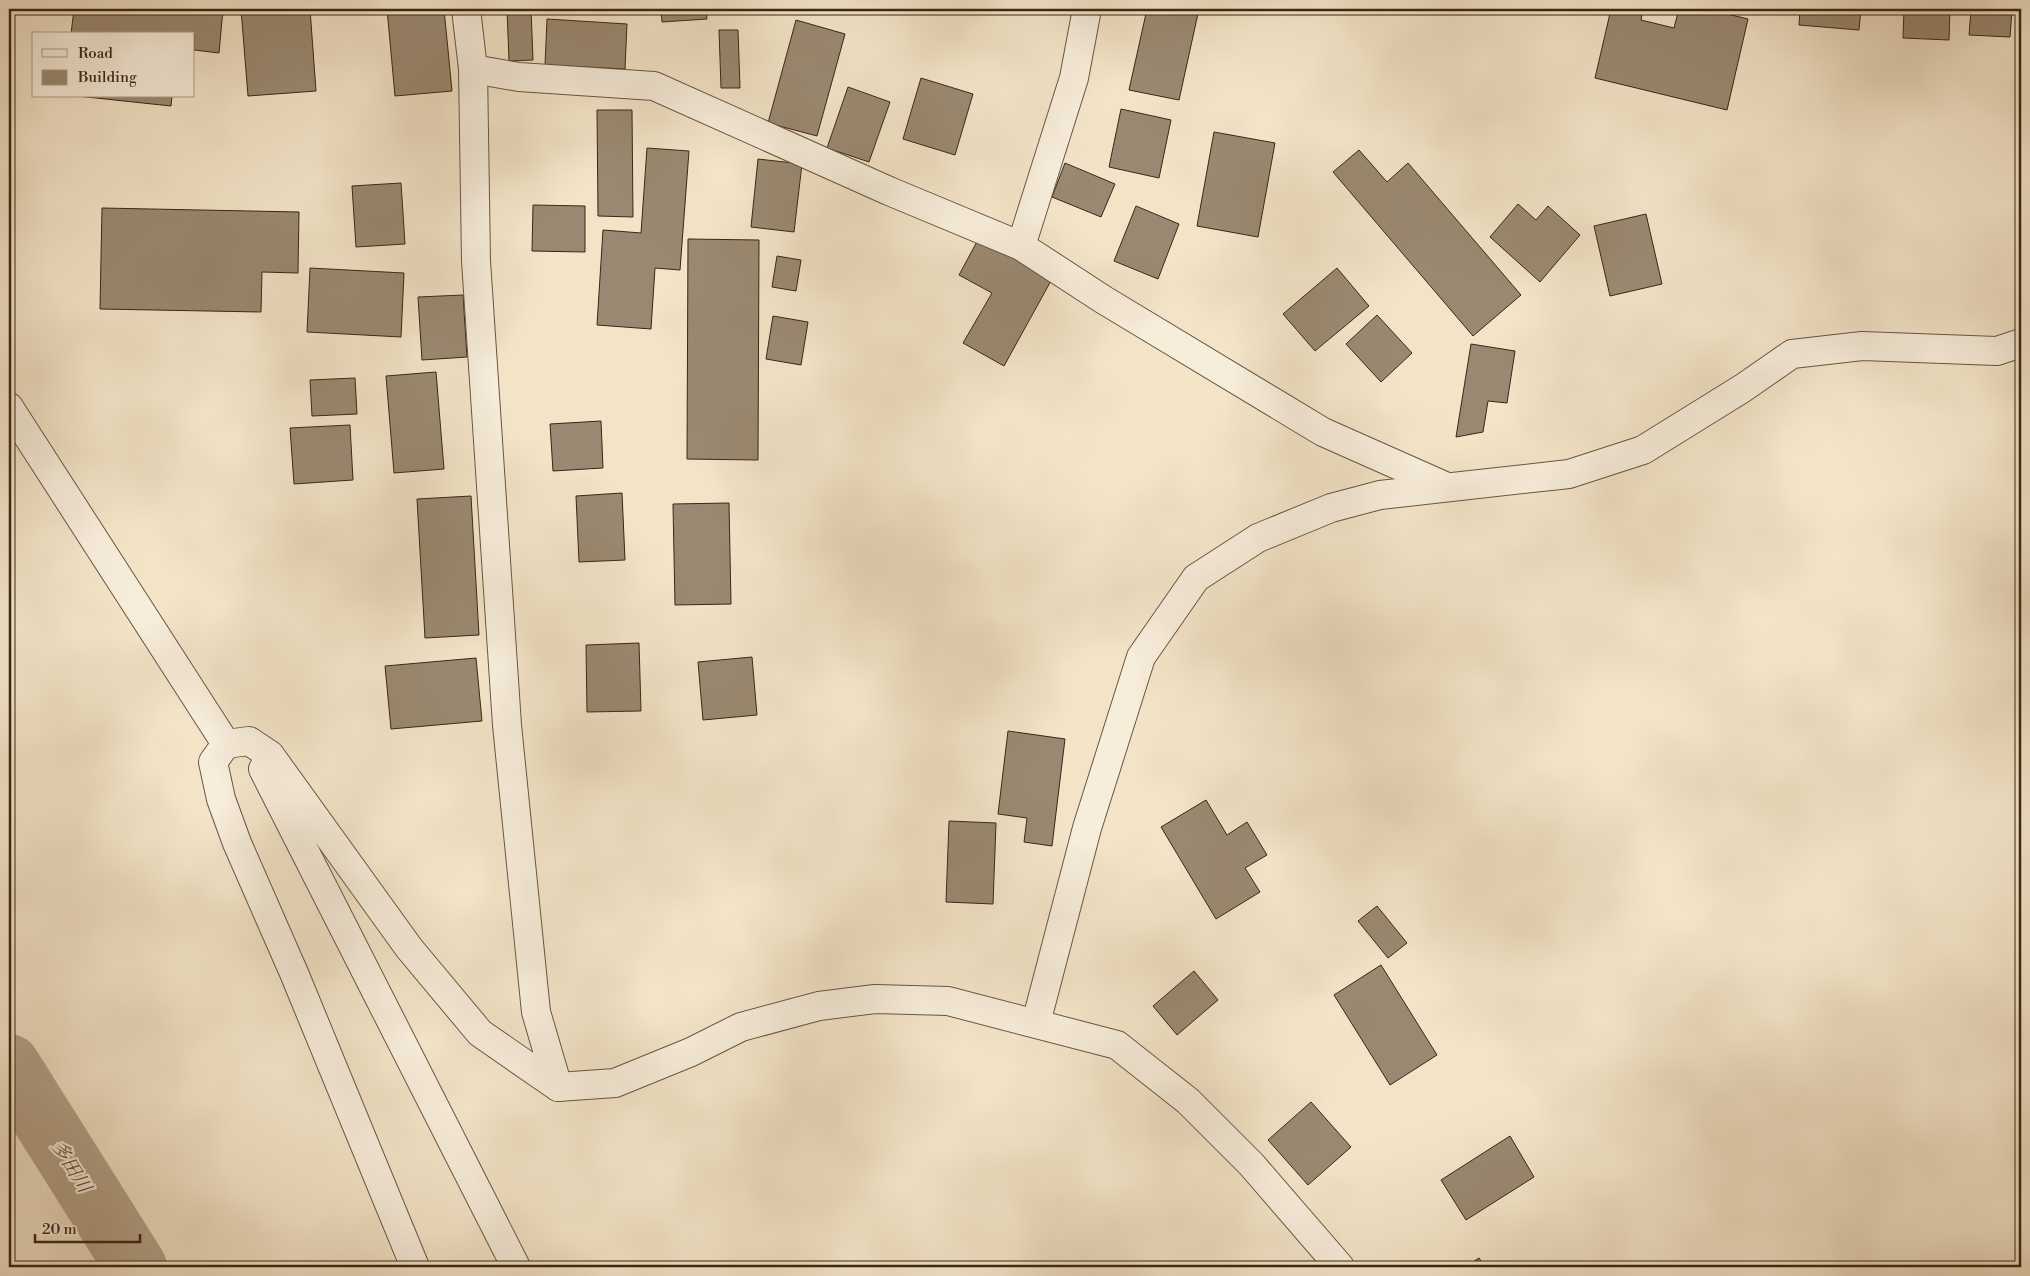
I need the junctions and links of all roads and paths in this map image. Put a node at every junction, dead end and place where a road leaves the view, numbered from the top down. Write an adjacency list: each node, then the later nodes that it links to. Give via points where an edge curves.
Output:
1 (466, 9): 3 (street)
2 (1087, 9): 4 (street, via 1074,78)
3 (473, 69): 4 (street, via 520,77 654,86); 11 (street, via 476,261 507,724 536,1012)
4 (1021, 246): 8 (street, via 1323,432)
5 (2009, 347): 6 (street); 8 (street, via 1862,346 1792,354 1643,450 1568,474)
6 (2021, 366)
7 (9, 407): 9 (street)
8 (1448, 488): 10 (street, via 1380,495 1330,508 1258,538 1196,578 1141,657 1087,828)
9 (238, 743): 11 (street, via 270,755 408,948 480,1033); 12 (street, via 213,762 221,799); 13 (street)
10 (1036, 1023): 11 (street, via 948,1001 875,999 828,1005 741,1027 691,1052 615,1083); 14 (street, via 1117,1045 1173,1090 1252,1164)
11 (558, 1088)
12 (415, 1267)
13 (516, 1267)
14 (1340, 1267)

